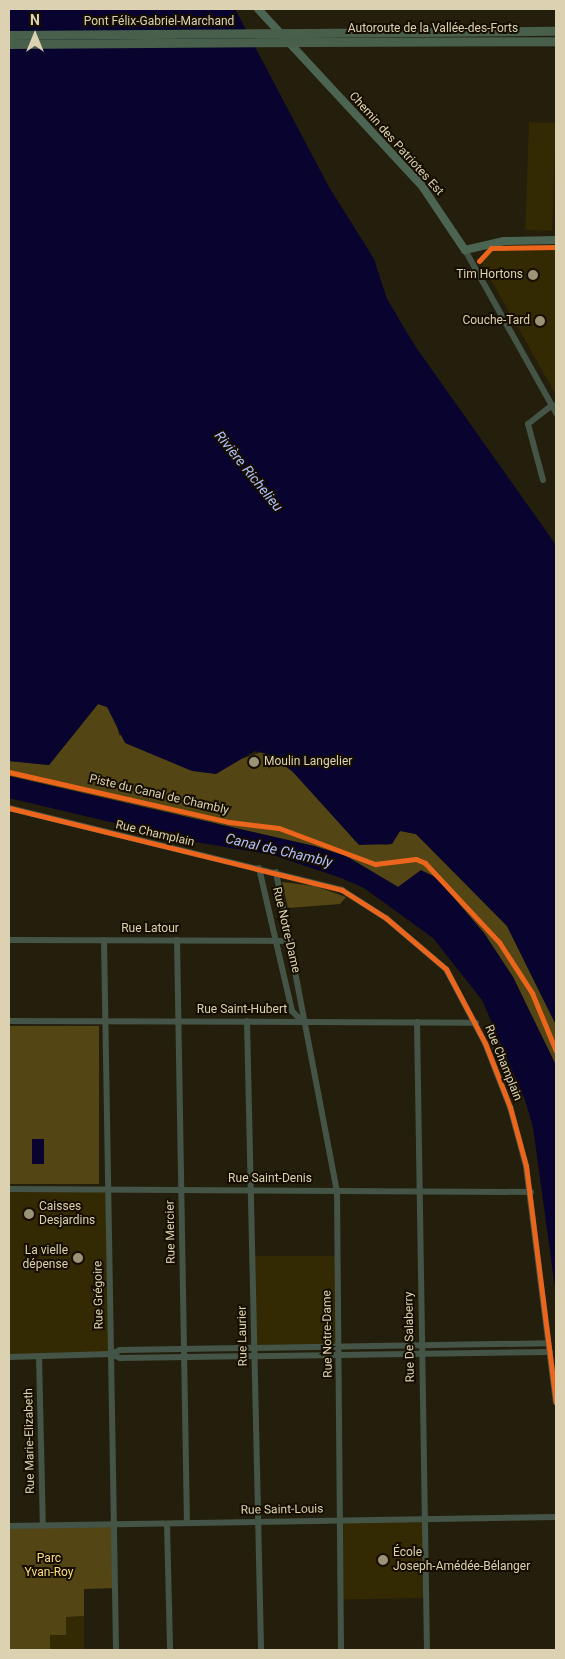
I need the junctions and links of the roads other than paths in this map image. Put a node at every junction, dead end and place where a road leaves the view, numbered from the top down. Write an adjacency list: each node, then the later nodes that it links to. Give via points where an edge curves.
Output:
1 (258, 9): 7 (main road, Chemin des Patriotes Est, via 422,186)
2 (556, 33): 4 (highway, Autoroute de la Vallée-des-Forts)
3 (9, 35): 4 (highway, Pont Félix-Gabriel-Marchand, bridge)
4 (309, 38): 5 (highway, Pont Félix-Gabriel-Marchand, bridge)
5 (9, 44)
6 (556, 240): 7 (main road, via 504,241)
7 (465, 250): 8 (street, Chemin des Patriotes Est)
8 (552, 405): 9 (street, Chemin des Patriotes Est); 10 (street, via 528,424)
9 (556, 413)
10 (543, 480)
11 (9, 808): 12 (street, Rue Champlain)
12 (260, 868): 13 (street, Rue Champlain); 17 (street, Rue Notre-Dame)
13 (276, 872): 18 (street, Rue Notre-Dame); 25 (street, Rue Champlain, via 342,890 386,918 446,969)
14 (9, 940): 15 (street, Rue Latour)
15 (104, 940): 16 (street, Rue Latour); 20 (street, Rue Grégoire)
16 (177, 940): 17 (street, Rue Latour); 21 (street, Rue Mercier)
17 (278, 941): 18 (street, Rue Latour); 23 (street, Rue Notre-Dame, via 292,1012)
18 (291, 941): 23 (street, Rue Notre-Dame)
19 (9, 1020): 20 (street, Rue Saint-Hubert)
20 (105, 1020): 21 (street, Rue Saint-Hubert); 27 (street, Rue Grégoire)
21 (179, 1021): 22 (street, Rue Saint-Hubert); 28 (street, Rue Mercier)
22 (247, 1021): 23 (street, Rue Saint-Hubert); 29 (street, Rue Laurier)
23 (303, 1022): 24 (street, Rue Saint-Hubert); 30 (street, Rue Notre-Dame)
24 (417, 1022): 25 (street, Rue Saint-Hubert); 31 (street, Rue De Salaberry)
25 (476, 1023): 32 (street, Rue Champlain, via 510,1107)
26 (9, 1189): 27 (street, Rue Saint-Denis)
27 (108, 1189): 28 (street, Rue Saint-Denis); 39 (street, Rue Grégoire)
28 (181, 1190): 29 (street, Rue Saint-Denis); 35 (street, Rue Mercier)
29 (251, 1190): 30 (street, Rue Saint-Denis); 34 (street, Rue Laurier)
30 (337, 1191): 31 (street, Rue Saint-Denis); 37 (street, Rue Notre-Dame)
31 (417, 1191): 32 (street, Rue Saint-Denis); 36 (street, Rue De Salaberry)
32 (531, 1192): 33 (street, Rue Champlain)
33 (548, 1343): 36 (street); 38 (street, Rue Champlain)
34 (254, 1348): 35 (street); 37 (street); 41 (street, Rue Laurier)
35 (184, 1349): 39 (street, via 120,1350); 43 (street, Rue Mercier)
36 (421, 1350): 37 (street); 38 (street); 46 (street, Rue De Salaberry)
37 (339, 1351): 41 (street); 47 (street, Rue Notre-Dame)
38 (550, 1352): 44 (street, Rue Champlain)
39 (111, 1354): 40 (street); 43 (street, via 120,1358); 50 (street, Rue Grégoire)
40 (39, 1356): 42 (street); 53 (street, Rue Marie-Elizabeth)
41 (254, 1356): 43 (street); 48 (street, Rue Laurier)
42 (9, 1357)
43 (184, 1357): 49 (street, Rue Mercier)
44 (556, 1402)
45 (556, 1517): 46 (street, Rue Saint-Louis)
46 (424, 1519): 47 (street, Rue Saint-Louis); 58 (street, Rue De Salaberry)
47 (340, 1521): 48 (street, Rue Saint-Louis); 57 (street, Rue Notre-Dame)
48 (258, 1522): 49 (street, Rue Saint-Louis); 56 (street, Rue Laurier)
49 (187, 1523): 51 (street, Rue Saint-Louis)
50 (114, 1524): 51 (street, Rue Saint-Louis); 53 (street, Rue Saint-Louis); 54 (street, Rue Grégoire)
51 (167, 1524): 55 (street)
52 (9, 1526): 53 (street, Rue Saint-Louis)
53 (43, 1526)
54 (116, 1650)
55 (170, 1650)
56 (261, 1650)
57 (341, 1650)
58 (427, 1650)

